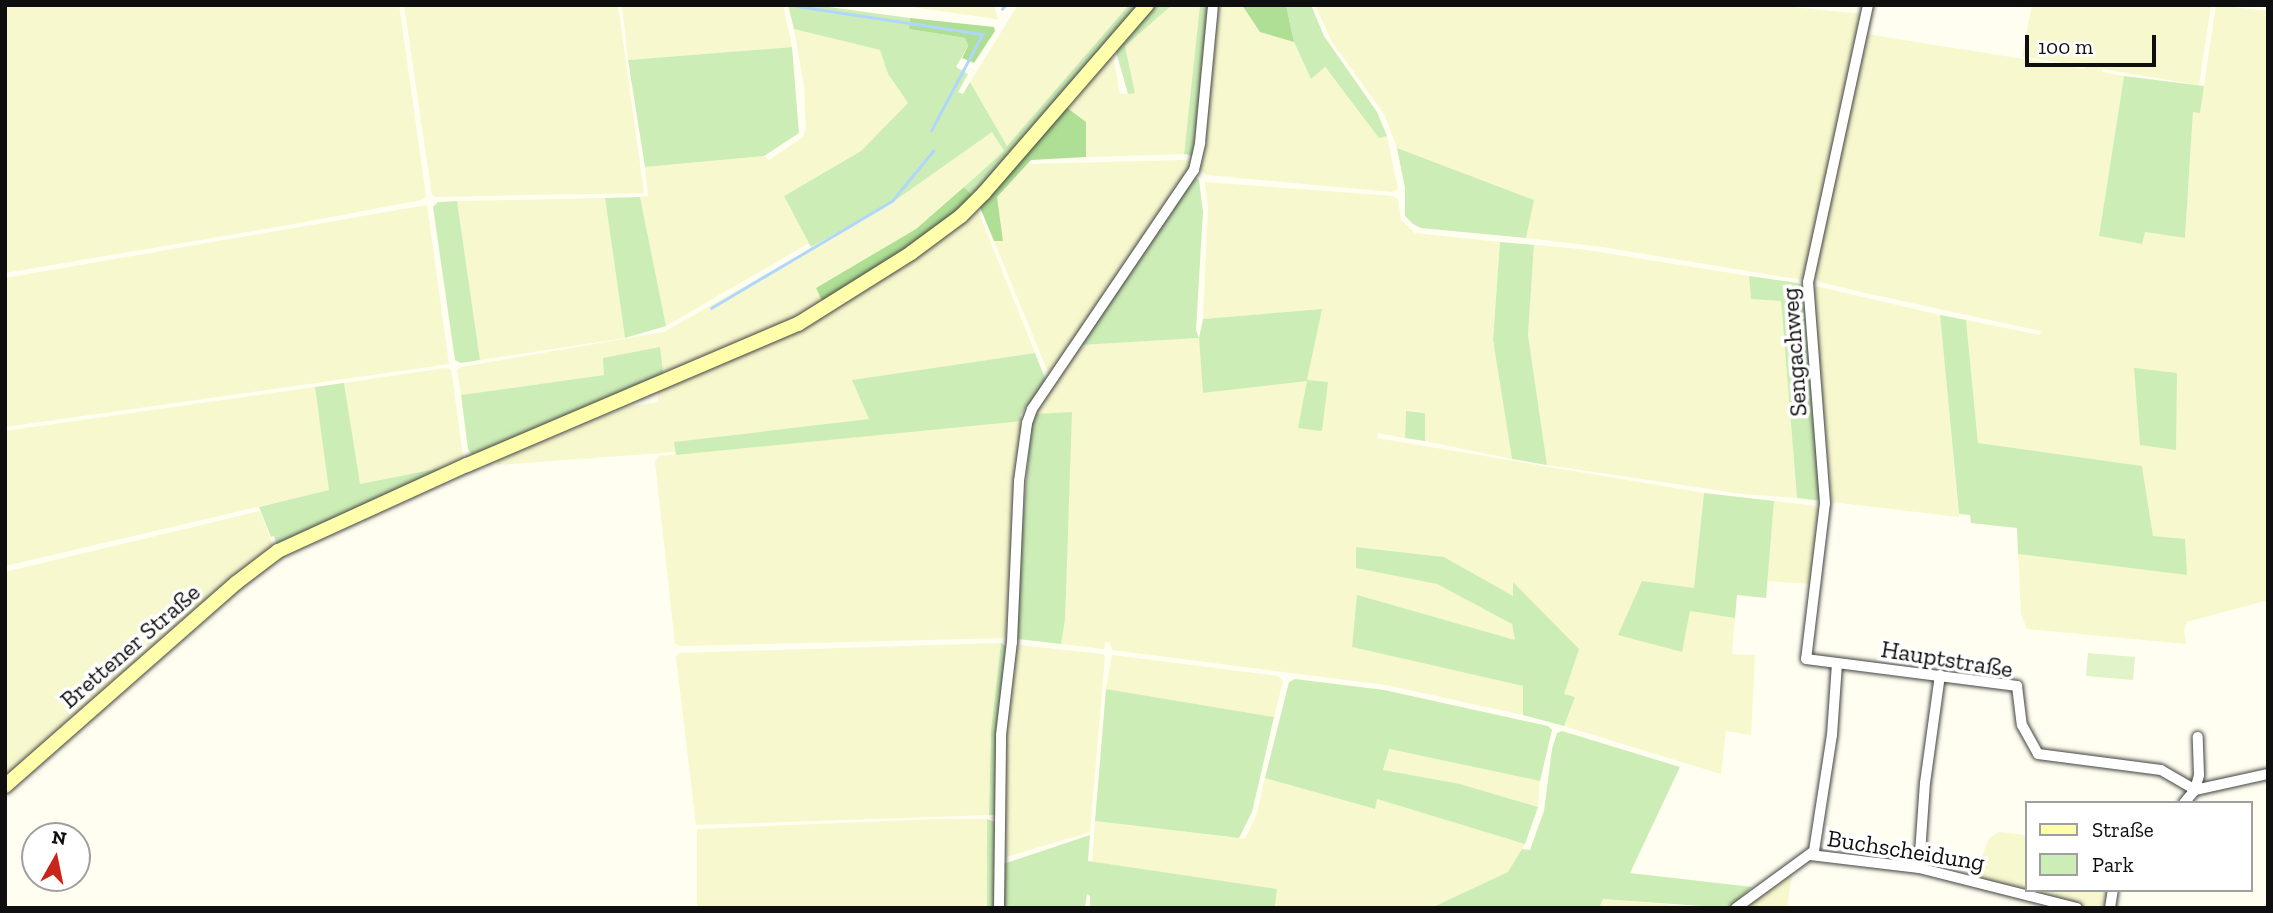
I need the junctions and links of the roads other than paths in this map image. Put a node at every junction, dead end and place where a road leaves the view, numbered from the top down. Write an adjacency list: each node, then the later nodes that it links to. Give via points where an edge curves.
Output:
1 (1147, 5): 9 (main road, Brettener Straße, via 961,216 855,291 798,324 288,546 236,583)
2 (1213, 5): 14 (street, via 1194,170 1032,409 1027,423 1001,735)
3 (1868, 5): 4 (street, Sengachweg, via 1808,282 1825,503)
4 (1806, 659): 5 (street, Hauptstraße)
5 (1837, 664): 6 (street, Hauptstraße); 12 (street, via 1827,769 1816,845)
6 (1940, 676): 10 (street, Hauptstraße, via 2017,686 2022,725 2038,754 2161,770); 13 (street)
7 (2198, 737): 10 (street, via 2201,760)
8 (2268, 774): 10 (street)
9 (5, 786)
10 (2195, 790): 11 (street)
11 (2186, 801)
12 (1810, 855): 13 (street, Buchscheidung); 15 (street)
13 (1919, 868): 16 (street, Buchscheidung)
14 (999, 908)
15 (1736, 908)
16 (2077, 908)

